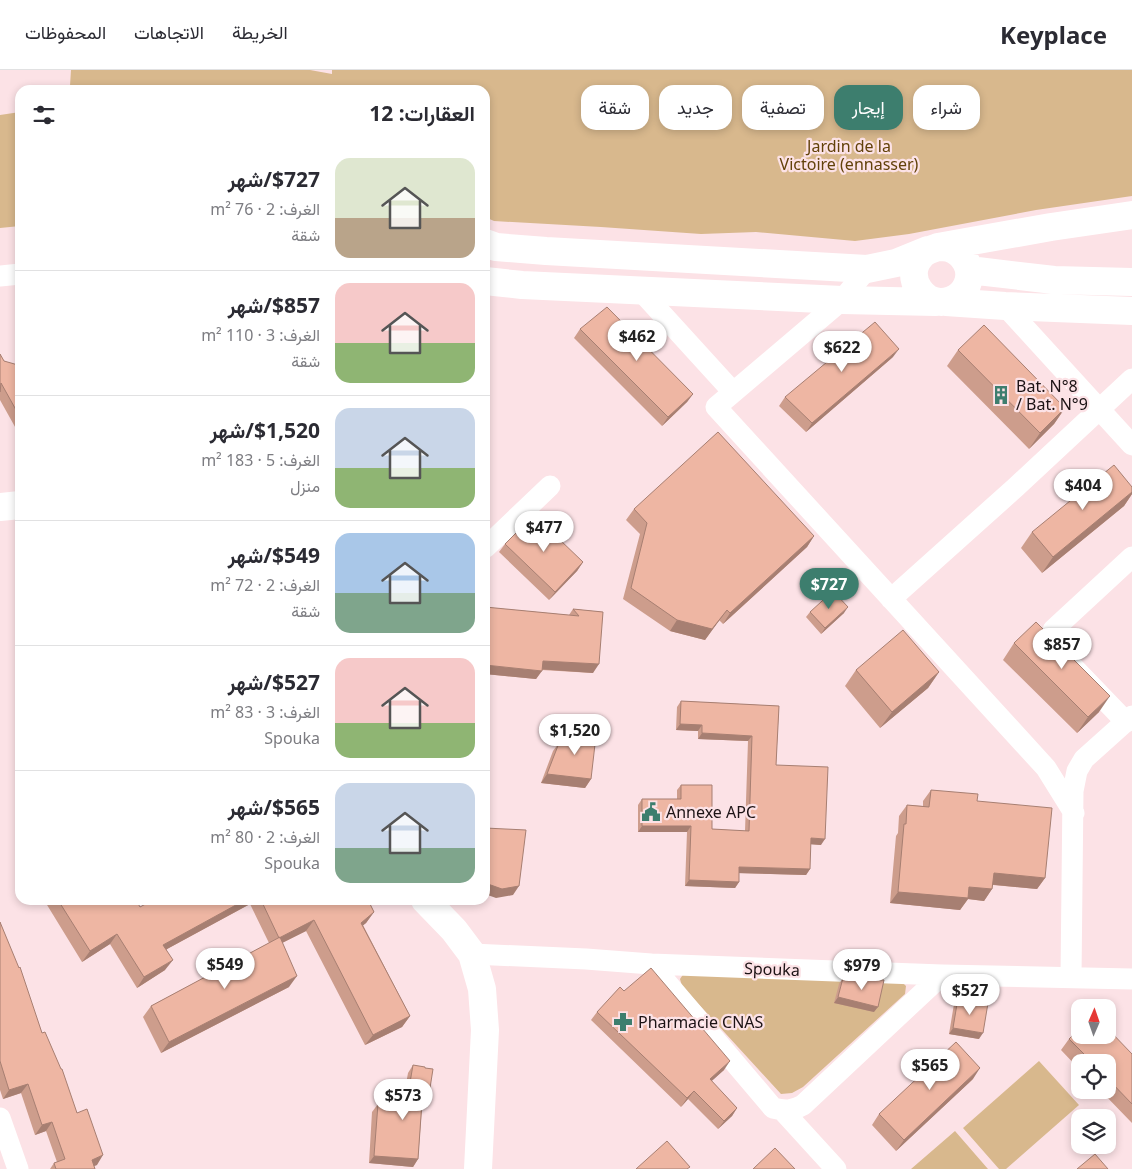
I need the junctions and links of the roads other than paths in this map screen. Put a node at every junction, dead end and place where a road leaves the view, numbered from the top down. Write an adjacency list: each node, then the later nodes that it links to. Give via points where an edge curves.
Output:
1 (1132, 216): 2 (main road)
2 (1051, 227): 4 (main road); 6 (main road, via 1022,247)
3 (490, 244): 5 (main road, via 546,251)
4 (933, 249): 5 (main road, via 896,263); 6 (main road, via 947,247 956,251 964,257); 13 (main road, via 921,256 916,265 915,284 927,298)
5 (867, 268): 12 (street)
6 (969, 268): 10 (main road, via 1054,280); 13 (main road, via 964,291 956,298)
7 (15, 274): 8 (street)
8 (0, 276)
9 (490, 282): 11 (main road)
10 (1132, 282)
11 (641, 290): 12 (main road); 17 (street)
12 (842, 300): 13 (main road); 17 (street)
13 (941, 302): 14 (main road)
14 (1005, 306): 15 (main road); 18 (street)
15 (1132, 311)
16 (1132, 379): 18 (street)
17 (733, 392): 25 (street, via 716,407)
18 (1099, 409): 19 (street); 25 (street)
19 (1132, 445)
20 (550, 486): 23 (street)
21 (15, 506): 22 (main road)
22 (0, 507)
23 (490, 543)
24 (1132, 557): 26 (street, via 1053,630 1052,644)
25 (890, 598): 27 (street, via 1046,768)
26 (1129, 719): 27 (street, via 1080,765 1073,791)
27 (1074, 813): 32 (street)
28 (430, 905): 29 (main road)
29 (472, 954): 30 (street, Spouka); 37 (main road, via 482,989 486,1030)
30 (651, 964): 31 (street, Spouka); 34 (street, via 772,1108)
31 (942, 975): 32 (street, Spouka); 34 (street, via 803,1105)
32 (1071, 977): 33 (street, Spouka)
33 (1132, 980)
34 (783, 1111): 38 (street)
35 (0, 1118): 36 (street)
36 (18, 1169)
37 (478, 1169)
38 (836, 1169)

